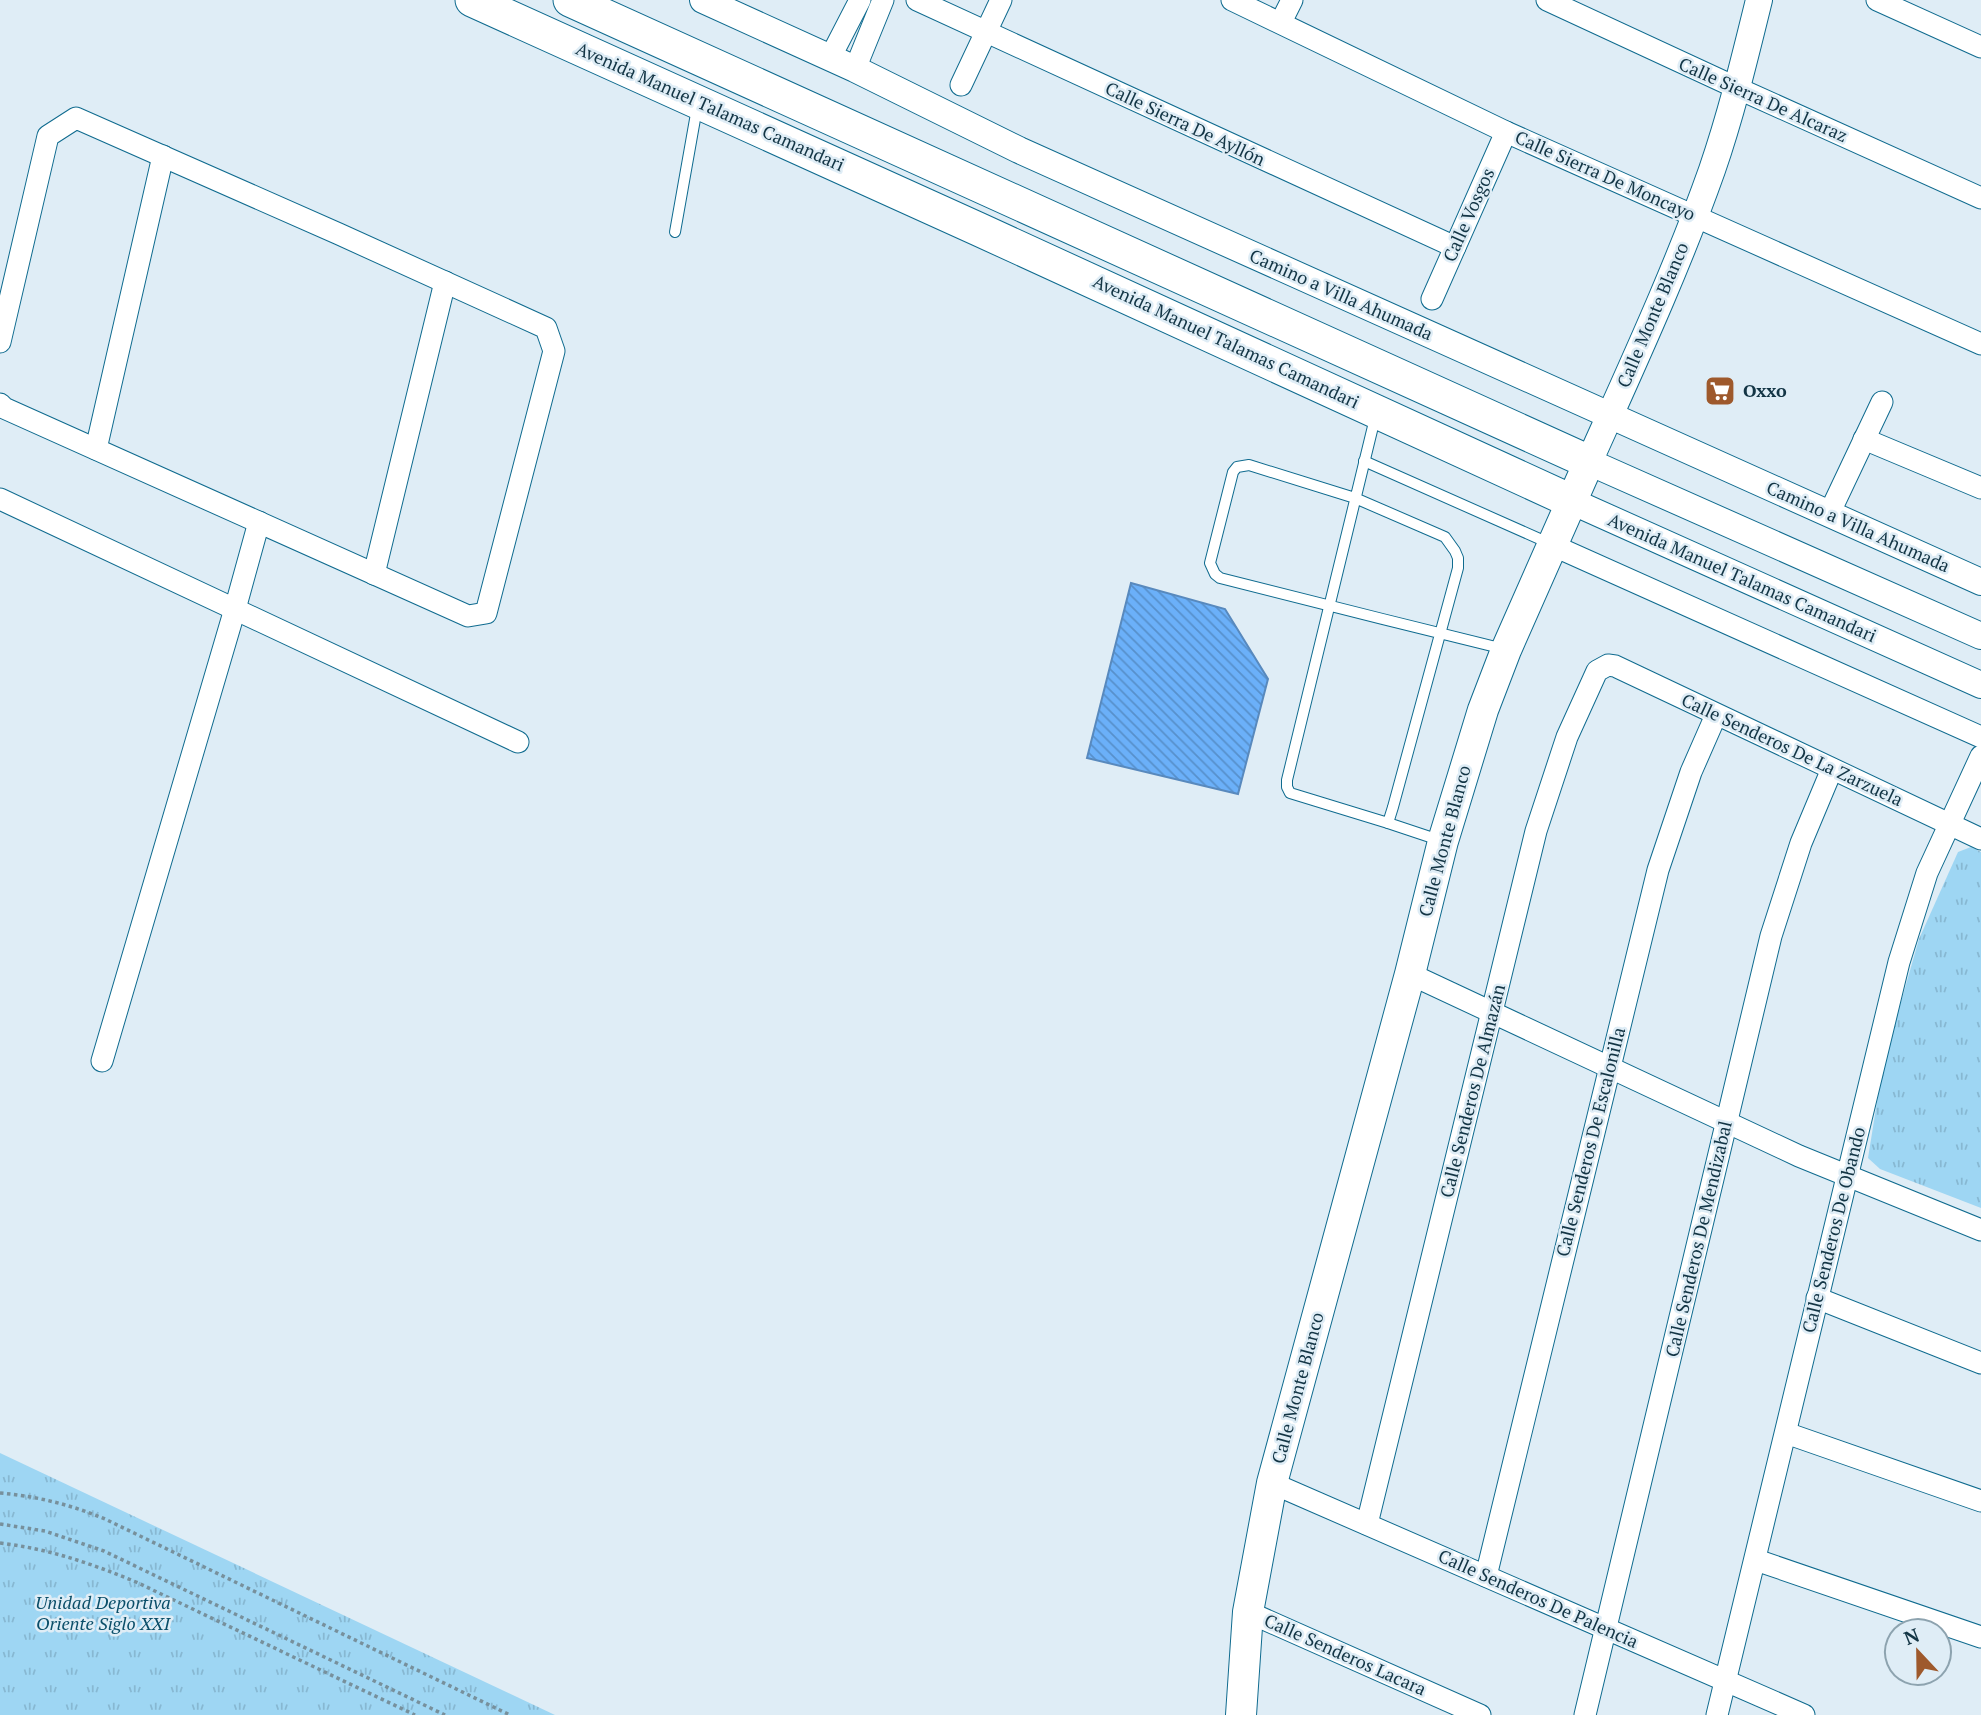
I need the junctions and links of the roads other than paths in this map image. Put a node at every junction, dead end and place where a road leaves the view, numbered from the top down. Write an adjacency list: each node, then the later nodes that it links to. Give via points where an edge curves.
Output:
1 (472, 0): 20 (main road, Avenida Manuel Talamas Camandari)
2 (570, 0): 38 (main road)
3 (704, 0): 16 (street, Camino a Villa Ahumada)
4 (860, 0): 16 (street)
5 (883, 0): 17 (street)
6 (916, 0): 14 (street, Calle Sierra De Ayllón)
7 (1001, 0): 14 (street)
8 (1232, 0): 13 (street, Calle Sierra De Moncayo)
9 (1292, 0): 13 (street)
10 (1547, 0): 19 (street, Calle Sierra De Alcaraz)
11 (1759, 0): 19 (street, Calle Monte Blanco)
12 (1877, 0): 15 (street)
13 (1281, 22): 21 (street, Calle Sierra De Moncayo)
14 (985, 33): 18 (street); 26 (street, Calle Sierra De Ayllón)
15 (1981, 47)
16 (830, 58): 17 (street, Camino a Villa Ahumada)
17 (855, 69): 34 (street, Camino a Villa Ahumada, via 1019,150)
18 (961, 85)
19 (1737, 89): 23 (street, Calle Sierra De Alcaraz); 24 (street, Calle Monte Blanco)
20 (698, 102): 25 (lane); 33 (main road, Avenida Manuel Talamas Camandari)
21 (1506, 132): 24 (street, Calle Sierra De Moncayo); 26 (street, Calle Vosgos)
22 (163, 156): 27 (street); 29 (street, via 76,118 48,136); 36 (street)
23 (1981, 198)
24 (1695, 216): 30 (street, Calle Sierra De Moncayo); 34 (street, Calle Monte Blanco)
25 (675, 232)
26 (1455, 247): 28 (street, Calle Vosgos)
27 (445, 282): 46 (street); 46 (street, via 546,328 555,351 486,613 468,616)
28 (1432, 299)
29 (0, 342)
30 (1981, 344)
31 (1882, 402): 35 (street)
32 (0, 404): 36 (street)
33 (1377, 411): 37 (lane); 42 (main road, Avenida Manuel Talamas Camandari)
34 (1610, 415): 38 (street, Calle Monte Blanco); 43 (street, Camino a Villa Ahumada)
35 (1864, 439): 39 (street); 43 (street)
36 (96, 449): 44 (street)
37 (1364, 461): 40 (lane); 45 (lane)
38 (1589, 462): 42 (main road, Calle Monte Blanco); 51 (street)
39 (1981, 488)
40 (1355, 498): 48 (lane); 48 (lane, via 1243,464 1233,472 1210,563 1220,578); 50 (lane, via 1444,537 1455,551 1458,568)
41 (0, 499): 49 (street)
42 (1571, 501): 45 (main road, Calle Monte Blanco); 54 (street, Avenida Manuel Talamas Camandari)
43 (1829, 514): 47 (street, Camino a Villa Ahumada)
44 (259, 522): 46 (street); 49 (street)
45 (1552, 545): 52 (main road, Calle Monte Blanco); 56 (street)
46 (374, 574)
47 (1981, 582)
48 (1329, 605): 50 (lane); 60 (lane, via 1286,787 1295,796)
49 (235, 609): 57 (street); 66 (street)
50 (1440, 633): 52 (lane); 60 (lane)
51 (1981, 636)
52 (1506, 650): 63 (main road, Calle Monte Blanco, via 1466,759)
53 (1602, 667): 55 (street, Calle Senderos De La Zarzuela, via 1615,666); 65 (street, Calle Senderos De Almazán, via 1593,675 1551,783)
54 (1981, 685)
55 (1716, 715): 59 (street, Calle Senderos De La Zarzuela); 67 (street, Calle Senderos De Escalonilla, via 1658,870)
56 (1981, 737)
57 (518, 742)
58 (1981, 756): 61 (street, Calle Senderos De Obando)
59 (1832, 769): 61 (street, Calle Senderos De La Zarzuela); 68 (street, Calle Senderos De Mendizabal, via 1785,888)
60 (1388, 822): 63 (lane)
61 (1949, 824): 62 (street, Calle Senderos De La Zarzuela); 69 (street, Calle Senderos De Obando, via 1912,915)
62 (1981, 839)
63 (1443, 841): 64 (main road, Calle Monte Blanco)
64 (1410, 974): 65 (street); 74 (main road, Calle Monte Blanco)
65 (1492, 1013): 67 (street); 76 (street, Calle Senderos De Almazán)
66 (102, 1061)
67 (1608, 1068): 68 (street); 78 (street, Calle Senderos De Escalonilla)
68 (1727, 1122): 69 (street); 80 (street, Calle Senderos De Mendizabal)
69 (1847, 1176): 70 (street); 71 (street, Calle Senderos De Obando)
70 (1981, 1230)
71 (1817, 1298): 72 (street); 73 (street, Calle Senderos De Obando)
72 (1981, 1363)
73 (1786, 1433): 75 (street); 77 (street, Calle Senderos De Obando)
74 (1272, 1483): 76 (street, Calle Senderos De Palencia); 79 (main road, Calle Monte Blanco)
75 (1981, 1501)
76 (1367, 1524): 78 (street, Calle Senderos De Palencia)
77 (1756, 1560): 81 (street); 82 (street, Calle Senderos De Obando)
78 (1486, 1576): 80 (street, Calle Senderos De Palencia)
79 (1248, 1612): 83 (main road, Calle Monte Blanco); 84 (street, Calle Senderos Lacara)
80 (1606, 1628): 82 (street, Calle Senderos De Palencia); 85 (street, Calle Senderos De Mendizabal)
81 (1981, 1637)
82 (1726, 1681): 86 (street, Calle Senderos De Obando); 87 (street, Calle Senderos De Palencia)
83 (1241, 1715)
84 (1480, 1715)
85 (1585, 1715)
86 (1717, 1715)
87 (1804, 1715)

